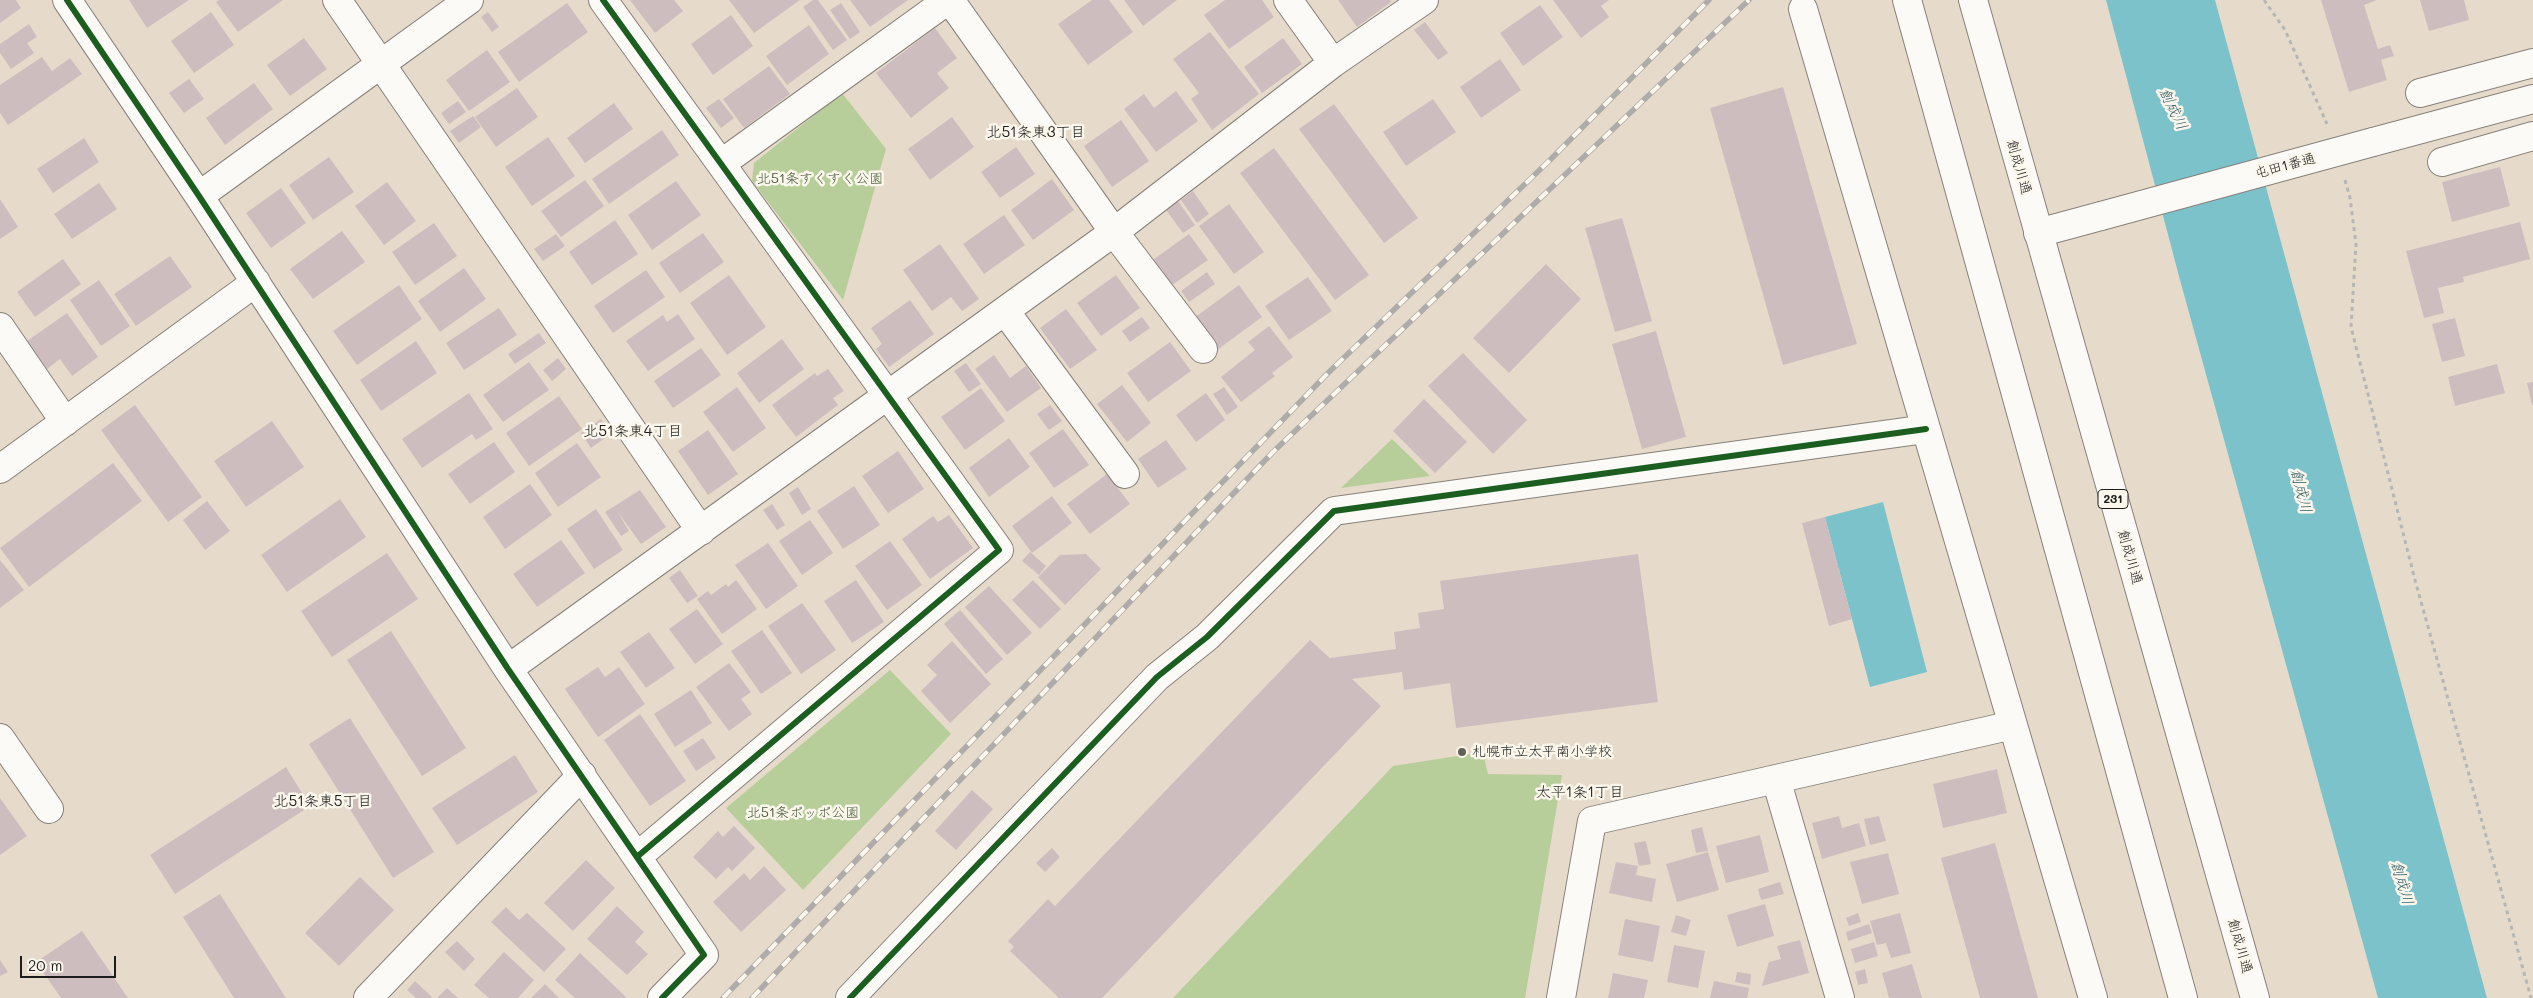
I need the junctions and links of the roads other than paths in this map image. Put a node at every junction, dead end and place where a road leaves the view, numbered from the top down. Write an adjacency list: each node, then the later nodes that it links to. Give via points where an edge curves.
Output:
1 (67, 0): 19 (main road)
2 (337, 0): 13 (main road)
3 (469, 0): 13 (main road)
4 (603, 0): 18 (main road)
5 (949, 0): 18 (main road); 20 (main road)
6 (1288, 0): 11 (main road)
7 (1424, 0): 11 (main road)
8 (1907, 0): 45 (main road)
9 (1973, 0): 21 (main road, 創成川通 / 231)
10 (1803, 9): 28 (main road)
11 (1333, 63): 20 (main road)
12 (2533, 63): 14 (main road)
13 (381, 64): 19 (main road); 31 (main road)
14 (2420, 93)
15 (2533, 98): 21 (main road, 屯田1番通, bridge)
16 (2532, 141): 17 (main road)
17 (2442, 162)
18 (722, 163): 26 (main road)
19 (199, 196): 22 (main road)
20 (1114, 232): 23 (main road); 25 (main road)
21 (2038, 233): 46 (main road, 創成川通 / 231)
22 (256, 282): 27 (main road); 32 (main road)
23 (1005, 311): 26 (main road); 30 (main road)
24 (0, 327): 27 (main road)
25 (1203, 349)
26 (887, 397): 31 (main road); 38 (main road, via 999,550)
27 (65, 422): 29 (main road)
28 (1926, 430): 33 (main road); 41 (main road, via 1334,511 1206,637 1157,677)
29 (0, 469)
30 (1126, 474)
31 (701, 531): 32 (main road)
32 (508, 669): 35 (main road)
33 (2013, 725): 36 (main road); 44 (main road)
34 (1, 741): 37 (main road)
35 (582, 775): 38 (main road); 39 (main road)
36 (1776, 779): 42 (main road, via 1592,821); 43 (main road)
37 (49, 809)
38 (638, 856): 40 (main road, via 704,955)
39 (368, 998)
40 (662, 998)
41 (850, 998)
42 (1562, 998)
43 (1840, 998)
44 (2094, 998)
45 (2183, 998)
46 (2255, 998)

